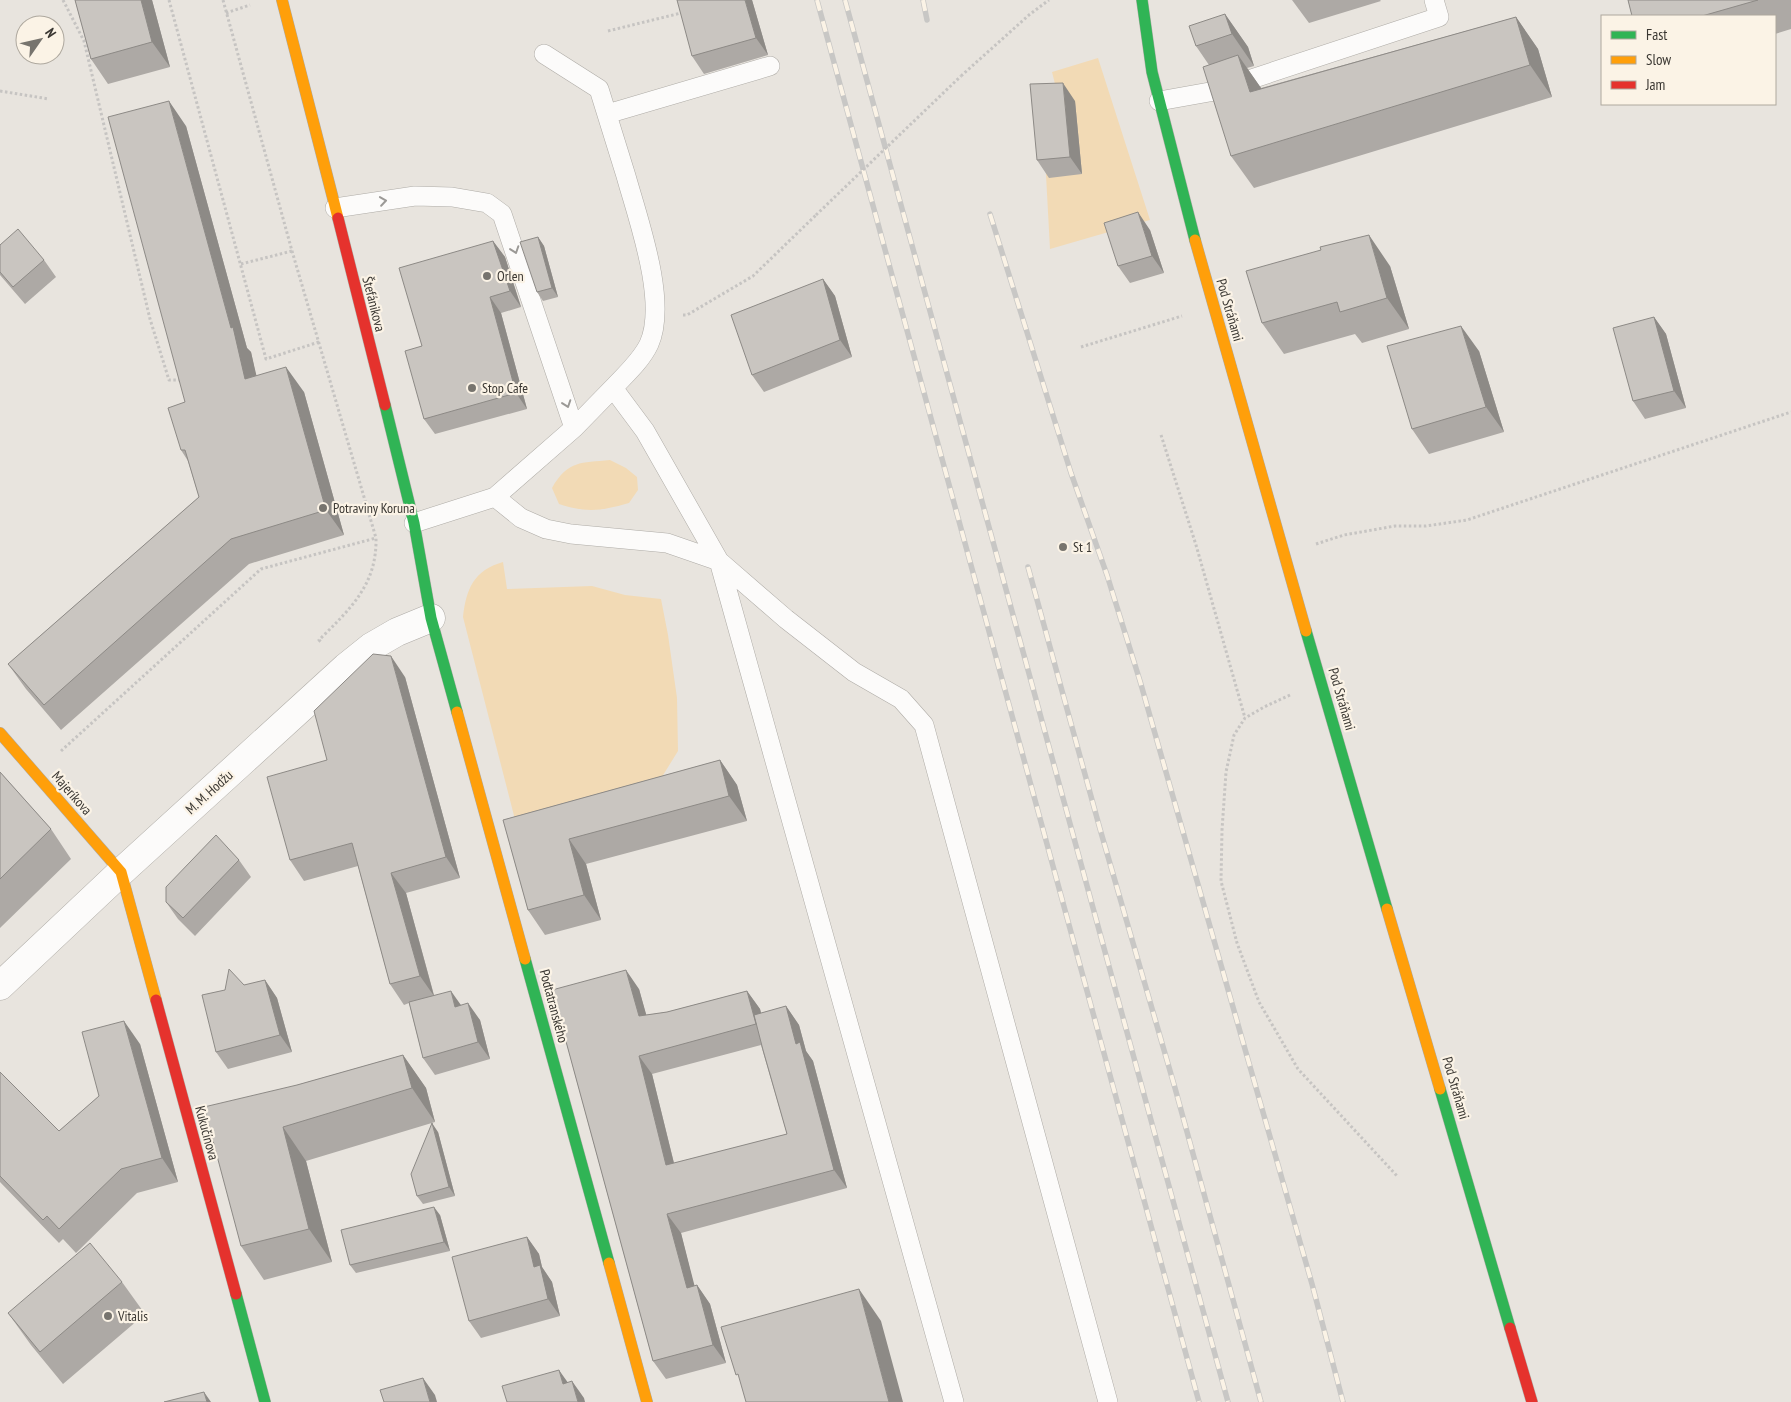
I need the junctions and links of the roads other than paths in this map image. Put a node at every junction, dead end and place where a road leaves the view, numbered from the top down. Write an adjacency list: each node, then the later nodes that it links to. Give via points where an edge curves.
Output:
1 (282, 0): 8 (street, Štefánikova)
2 (1142, 0): 6 (street, Pod Stráňami)
3 (1434, 0): 6 (lane, via 1439,17 1215,91)
4 (544, 54): 7 (lane, via 600,88)
5 (770, 66): 7 (lane)
6 (1159, 101): 22 (street, Pod Stráňami, via 1284,554)
7 (607, 114): 9 (lane, via 642,232 654,284 655,318 649,343)
8 (334, 208): 10 (lane, one-way to 10, via 415,196 452,197 487,203 502,214); 12 (street, Štefánikova)
9 (613, 388): 10 (lane); 13 (lane, via 646,431)
10 (574, 428): 11 (lane)
11 (495, 497): 12 (lane); 13 (lane, via 521,518 546,529 667,543)
12 (414, 523): 14 (street, Štefánikova)
13 (719, 561): 20 (lane); 21 (lane, via 854,672 901,699 924,725)
14 (431, 618): 16 (street, M. M. Hodžu, via 371,647 346,667); 19 (street, Podtatranského)
15 (1, 737): 16 (street, Majeríkova)
16 (122, 872): 17 (street, M. M. Hodžu); 18 (street, Kukučínova)
17 (0, 986)
18 (264, 1402)
19 (647, 1402)
20 (954, 1402)
21 (1108, 1402)
22 (1532, 1402)

